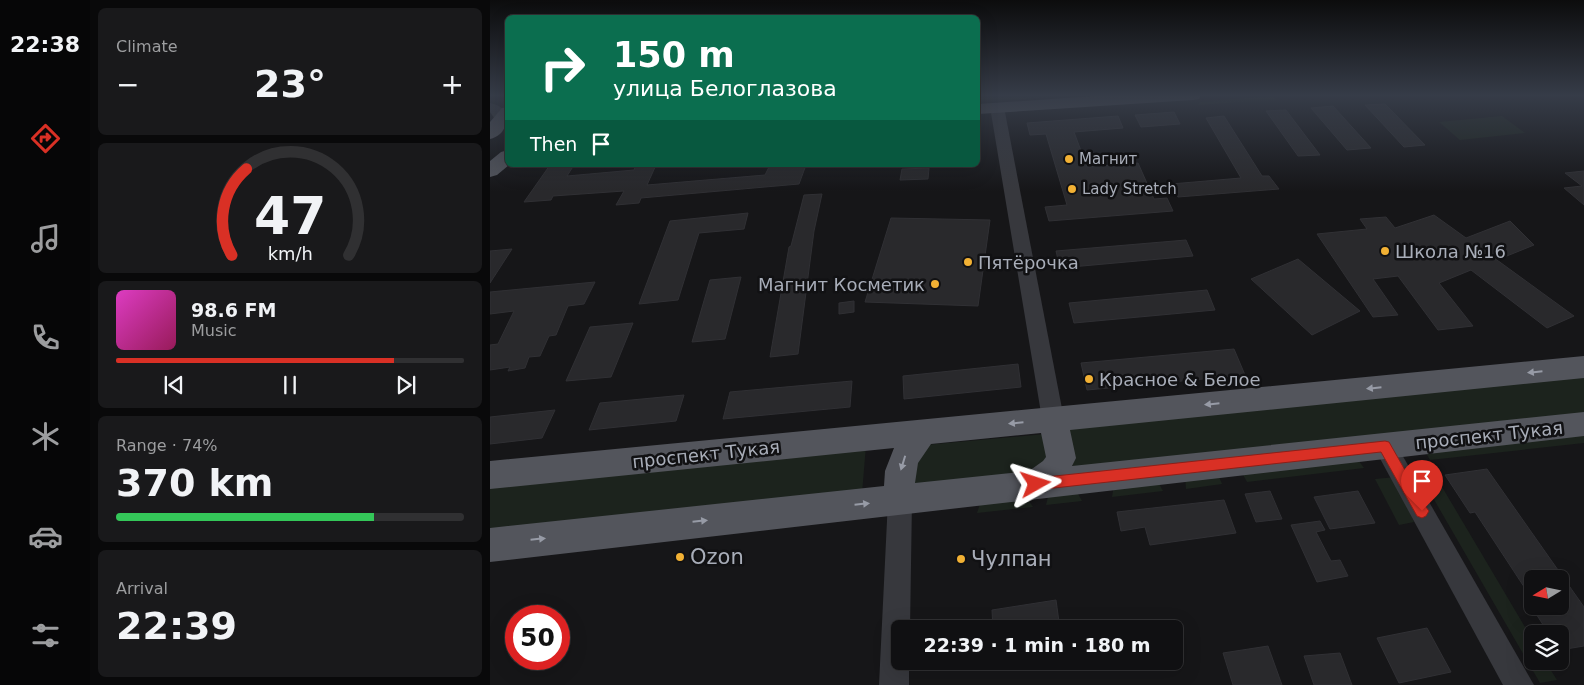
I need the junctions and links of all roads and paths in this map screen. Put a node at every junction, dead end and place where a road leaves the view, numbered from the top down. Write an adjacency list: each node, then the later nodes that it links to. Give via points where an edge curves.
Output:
1 (1001, 127): 7 (street)
2 (490, 145): 3 (main road)
3 (505, 146)
4 (505, 158): 5 (main road)
5 (490, 171)
6 (1584, 367): 7 (main road, проспект Тукая, one-way to 7)
7 (1053, 419): 9 (main road, проспект Тукая, one-way to 9); 12 (main road, via 1061,458 1054,471)
8 (1584, 424): 10 (main road, проспект Тукая)
9 (923, 432): 11 (main road, проспект Тукая); 13 (main road, one-way to 13, via 903,458)
10 (1385, 446): 12 (main road, проспект Тукая); 16 (street)
11 (490, 475)
12 (1036, 484): 13 (main road, проспект Тукая)
13 (900, 500): 14 (main road, проспект Тукая, one-way to 13); 15 (street)
14 (490, 544)
15 (894, 685)
16 (1519, 685)

